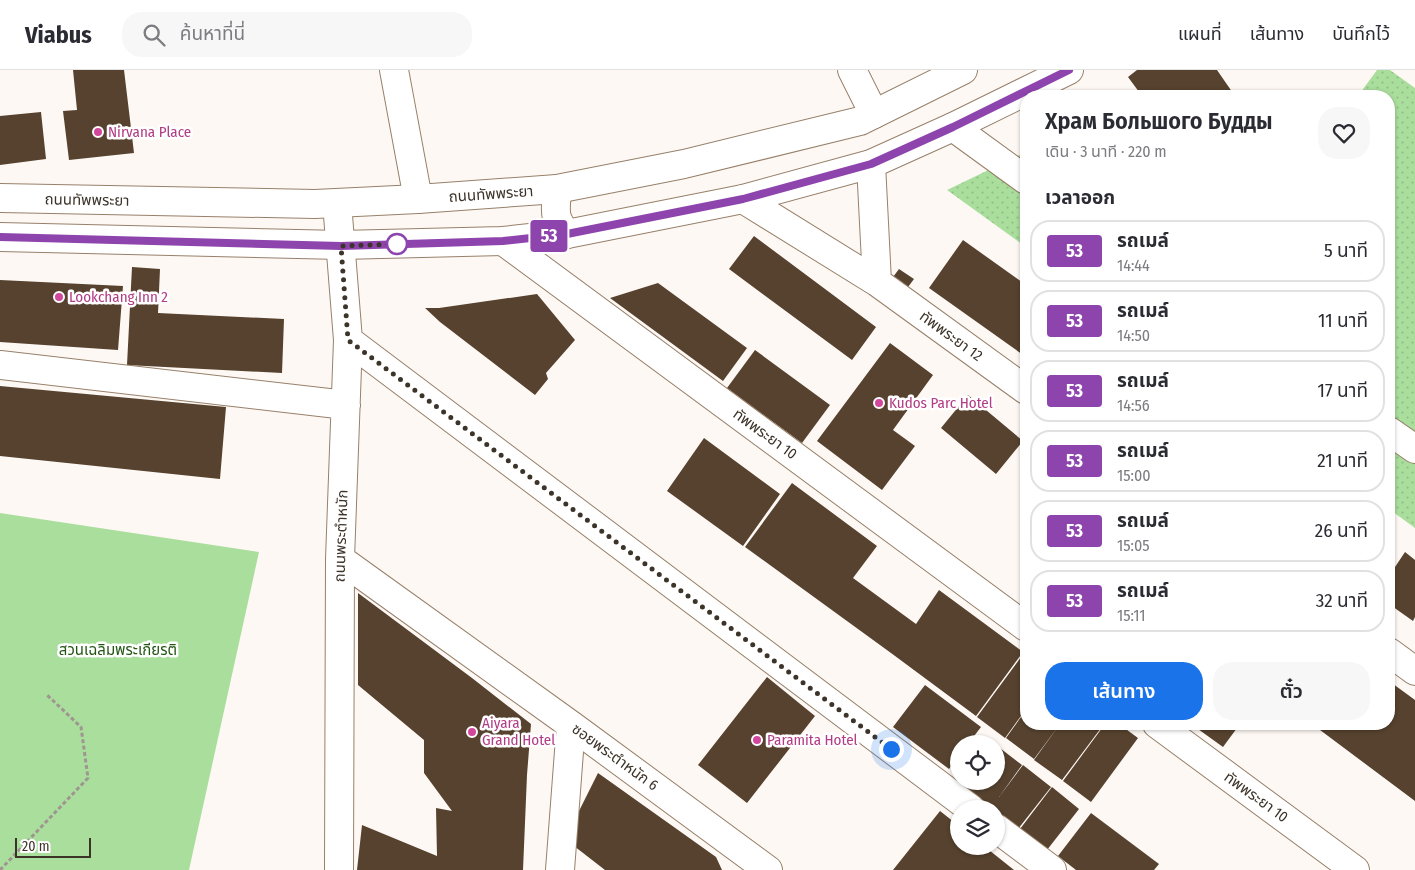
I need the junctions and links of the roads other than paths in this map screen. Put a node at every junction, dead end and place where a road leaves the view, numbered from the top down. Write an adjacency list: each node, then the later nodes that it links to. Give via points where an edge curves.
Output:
1 (394, 70): 13 (street)
2 (852, 70): 7 (street)
3 (964, 70): 7 (street, ถนนทัพพระยา)
4 (1065, 71): 5 (street)
5 (1027, 90)
6 (1020, 94): 8 (street)
7 (874, 114): 11 (street, ถนนทัพพระยา, via 860,121 684,164)
8 (953, 127): 9 (street); 10 (street)
9 (871, 164): 14 (street); 20 (street)
10 (1020, 176)
11 (557, 189): 13 (street, ถนนทัพพระยา); 16 (street, via 556,217)
12 (0, 198): 15 (street, ถนนทัพพระยา)
13 (418, 199): 15 (street, ถนนทัพพระยา)
14 (743, 199): 16 (street); 20 (street, ทัพพระยา 12)
15 (337, 203): 19 (street, ถนนพระตำหนัก)
16 (567, 234): 18 (street)
17 (0, 237): 19 (street)
18 (503, 241): 19 (street); 28 (street, ทัพพระยา 10)
19 (341, 246): 21 (street, ถนนพระตำหนัก)
20 (877, 282): 23 (street, ทัพพระยา 12)
21 (348, 340): 24 (street, ถนนพระตำหนัก); 33 (street)
22 (0, 365): 24 (street)
23 (1020, 386)
24 (346, 405): 27 (street, ถนนพระตำหนัก)
25 (1395, 435): 26 (street)
26 (1415, 449)
27 (340, 558): 31 (street, ซอยพระตำหนัก 6); 35 (street, ถนนพระตำหนัก)
28 (1020, 624)
29 (1395, 656): 30 (street)
30 (1415, 671)
31 (571, 725): 36 (street); 37 (street, ซอยพระตำหนัก 6)
32 (1165, 730): 39 (street, ทัพพระยา 10)
33 (959, 800)
34 (1005, 835): 38 (street)
35 (340, 870)
36 (560, 870)
37 (768, 870)
38 (1052, 870)
39 (1355, 870)

